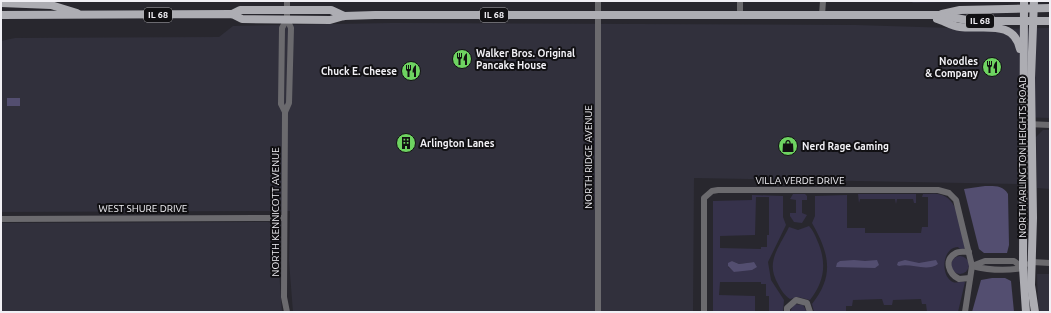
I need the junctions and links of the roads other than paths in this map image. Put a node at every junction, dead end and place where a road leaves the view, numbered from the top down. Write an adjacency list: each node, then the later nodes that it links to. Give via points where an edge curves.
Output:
1 (287, 1): 11 (street, NORTH KENNICOTT AVENUE)
2 (598, 1): 13 (street, NORTH RIDGE AVENUE)
3 (740, 1): 16 (street)
4 (823, 1): 17 (street)
5 (1014, 1): 10 (main road)
6 (1, 3): 15 (main road, via 52,4)
7 (1024, 4): 8 (main road, IL 68); 10 (main road, IL 68); 22 (main road, NORTH ARLINGTON HEIGHTS ROAD)
8 (1034, 4): 9 (main road, IL 68); 23 (main road, NORTH ARLINGTON HEIGHTS ROAD)
9 (1050, 8)
10 (1003, 9): 19 (main road, IL 68, via 960,10)
11 (287, 10): 12 (main road, IL 68, via 240,10); 20 (main road, IL 68, via 331,10); 21 (street, NORTH KENNICOTT AVENUE)
12 (232, 14): 15 (main road, IL 68); 21 (main road, IL 68, via 242,19)
13 (597, 14): 16 (main road, IL 68); 20 (main road, IL 68); 37 (street, NORTH RIDGE AVENUE)
14 (1, 15): 15 (main road, IL 68)
15 (84, 15)
16 (740, 15): 17 (main road, IL 68)
17 (822, 15): 18 (main road, IL 68)
18 (926, 15): 19 (main road, IL 68); 25 (main road, via 959,27 1001,28 1011,32 1017,38)
19 (938, 15): 22 (main road, IL 68, via 973,21)
20 (344, 16): 21 (main road, IL 68, via 330,20)
21 (287, 19): 28 (street, NORTH KENNICOTT AVENUE, via 282,28 281,104 285,112)
22 (1023, 21): 23 (main road, IL 68); 25 (main road, NORTH ARLINGTON HEIGHTS ROAD)
23 (1034, 21): 24 (main road, IL 68); 26 (main road, NORTH ARLINGTON HEIGHTS ROAD)
24 (1050, 21)
25 (1023, 64): 26 (main road, NORTH ARLINGTON HEIGHTS ROAD)
26 (1028, 124): 27 (street); 31 (main road, NORTH ARLINGTON HEIGHTS ROAD); 34 (main road, NORTH ARLINGTON HEIGHTS ROAD)
27 (1050, 125)
28 (284, 218): 29 (street, WEST SHURE DRIVE); 36 (street, NORTH KENNICOTT AVENUE, via 284,297)
29 (1, 219)
30 (969, 252): 33 (street, VILLA VERDE DRIVE); 35 (street, via 957,252 952,256 948,266 950,272 959,279); 38 (street, VILLA VERDE DRIVE, via 956,200 949,193 938,190 712,191 704,198)
31 (1032, 262): 32 (street); 34 (street); 43 (main road, NORTH ARLINGTON HEIGHTS ROAD, via 1031,285)
32 (1050, 264)
33 (972, 266): 34 (street, via 984,269); 35 (street, VILLA VERDE DRIVE)
34 (1022, 268): 42 (main road, NORTH ARLINGTON HEIGHTS ROAD)
35 (970, 278): 41 (street, VILLA VERDE DRIVE)
36 (287, 312)
37 (598, 312)
38 (704, 312)
39 (787, 312): 40 (street, via 787,308 796,300 807,303)
40 (810, 312)
41 (965, 312)
42 (1026, 312)
43 (1035, 312)

